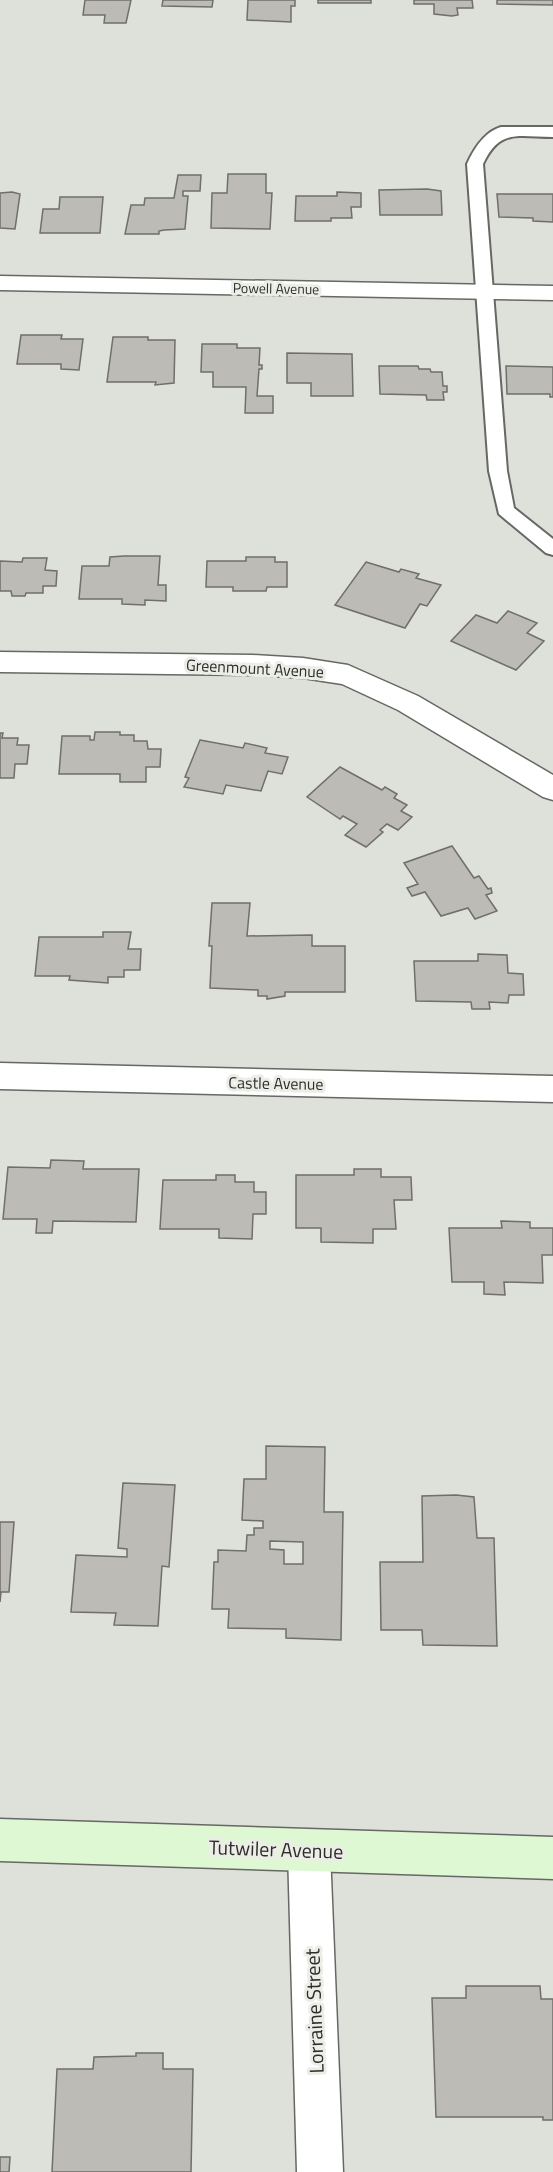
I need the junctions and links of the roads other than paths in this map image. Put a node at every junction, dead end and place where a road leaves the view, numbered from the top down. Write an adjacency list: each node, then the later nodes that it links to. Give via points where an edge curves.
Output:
1 (553, 132): 3 (lane, via 501,132 483,147 475,164)
2 (0, 283): 3 (street, Powell Avenue)
3 (484, 292): 4 (street, Powell Avenue); 5 (lane, via 498,471 505,510)
4 (553, 293)
5 (553, 549)
6 (0, 662): 7 (street, Greenmount Avenue, via 252,665 348,675 408,703)
7 (553, 789)
8 (0, 1076): 9 (street, Castle Avenue)
9 (553, 1089)
10 (0, 1840): 11 (street, Tutwiler Avenue)
11 (309, 1851): 12 (street, Tutwiler Avenue); 13 (street, Lorraine Street)
12 (553, 1858)
13 (320, 2172)

